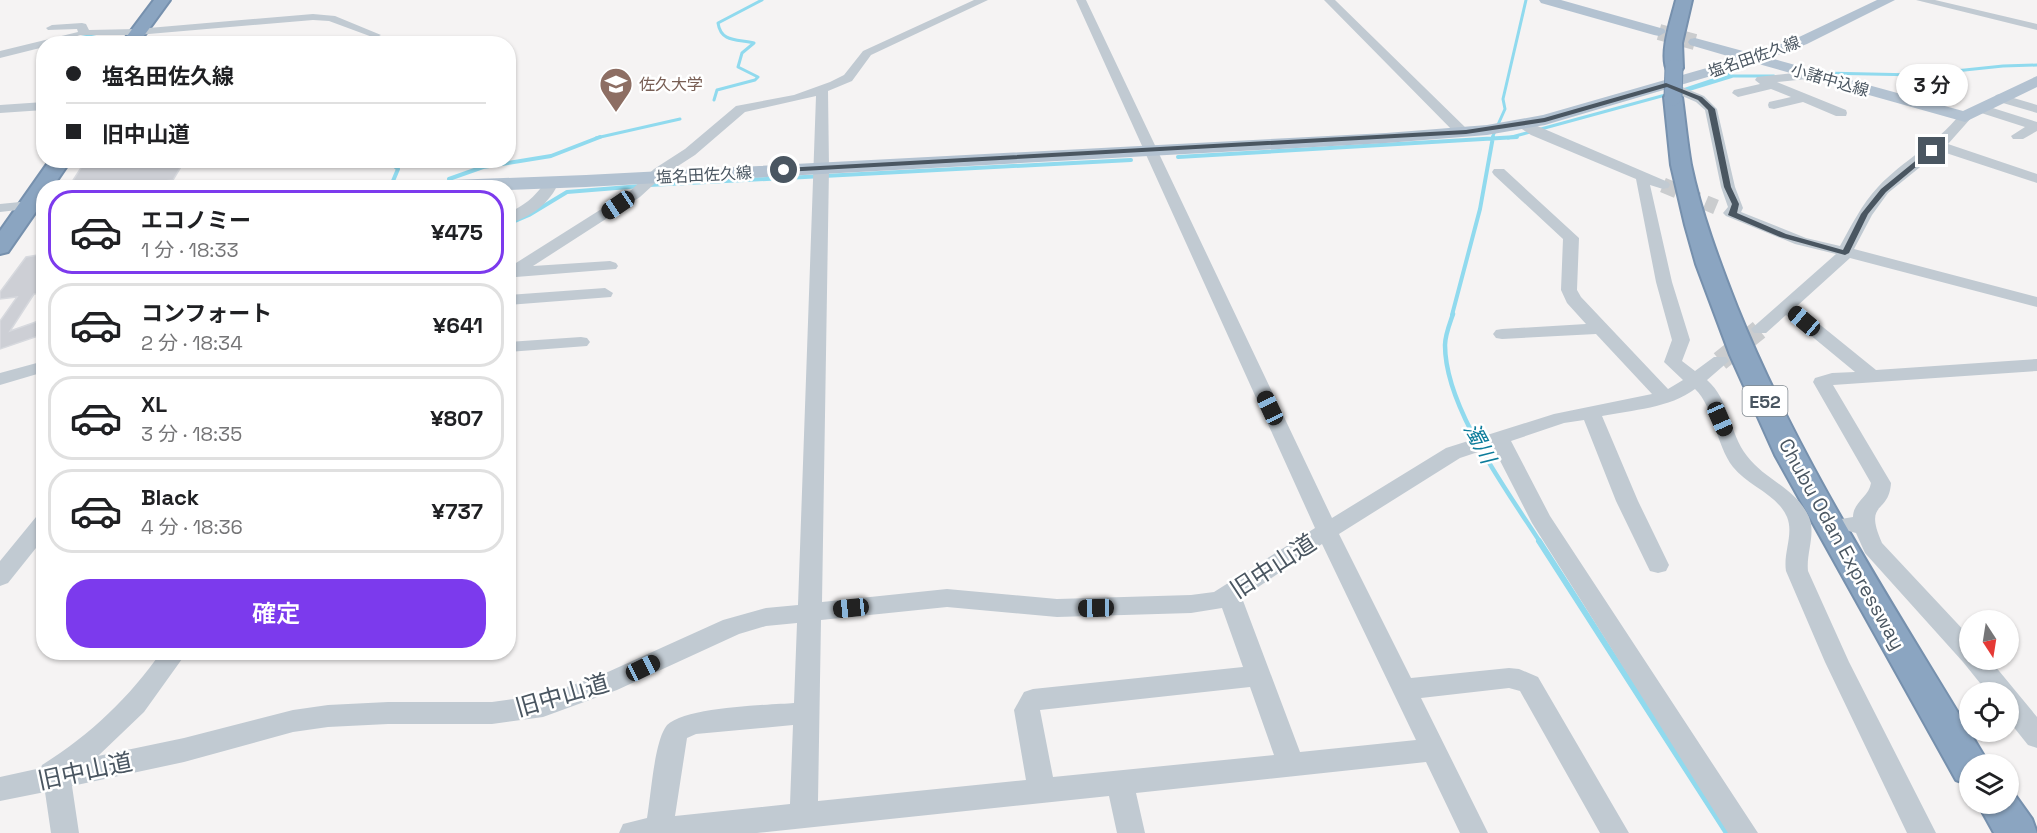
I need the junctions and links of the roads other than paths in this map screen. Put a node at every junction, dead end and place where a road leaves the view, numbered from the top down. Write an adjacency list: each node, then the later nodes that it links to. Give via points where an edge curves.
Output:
1 (983, 0): 23 (street, via 867,53 848,78)
2 (1081, 0): 38 (street)
3 (1329, 0): 35 (street)
4 (1546, 0): 11 (main road)
5 (1684, 0): 21 (highway, Chubu Odan Expressway / E52, via 1674,43)
6 (1888, 0): 18 (main road, 塩名田佐久線, via 1802,41)
7 (1921, 0): 9 (street)
8 (152, 22): 12 (street, via 191,32 322,17); 14 (street)
9 (2037, 27)
10 (52, 28): 13 (street, via 82,26)
11 (1659, 32)
12 (375, 35)
13 (92, 36)
14 (97, 36)
15 (1695, 42): 18 (main road, 小諸中込線)
16 (36, 48): 17 (street)
17 (0, 55)
18 (1753, 59): 19 (main road, 小諸中込線); 21 (main road, 塩名田佐久線)
19 (1812, 75): 22 (street, via 1761,80); 33 (main road, 小諸中込線)
20 (2037, 81): 26 (main road)
21 (1672, 83): 34 (main road, 塩名田佐久線); 52 (street, via 1712,109 1728,187 1736,204 1735,211 1724,210 1783,235); 84 (highway, Chubu Odan Expressway / E52, via 1681,165 1696,225 1743,355 1790,455)
22 (1771, 85): 24 (street); 25 (street)
23 (822, 90): 42 (street); 46 (street, via 741,109)
24 (1738, 93)
25 (1802, 98): 27 (street); 32 (street)
26 (2000, 98): 29 (main road); 31 (street)
27 (1774, 105)
28 (36, 107): 30 (street)
29 (1980, 108): 33 (main road); 36 (street, via 2036,126)
30 (0, 109)
31 (2037, 109)
32 (1841, 113)
33 (1965, 117): 37 (street)
34 (1525, 129): 35 (main road, 塩名田佐久線); 70 (street, via 1655,182 1642,180 1681,340 1673,362)
35 (1463, 133): 38 (main road, 塩名田佐久線)
36 (2018, 136)
37 (1939, 146): 43 (street); 52 (street, via 1883,190 1865,214)
38 (1150, 150): 42 (main road, 塩名田佐久線); 74 (street)
39 (40, 168): 49 (highway)
40 (54, 168): 44 (highway)
41 (1499, 172): 60 (street, via 1571,238 1569,290)
42 (822, 173): 46 (main road, 塩名田佐久線); 79 (street)
43 (2037, 179)
44 (43, 180)
45 (552, 182): 46 (main road, 塩名田佐久線); 47 (main road, 塩名田佐久線); 50 (street, via 549,192 537,204)
46 (648, 182): 54 (street)
47 (516, 183)
48 (36, 188): 49 (highway)
49 (17, 209): 51 (highway)
50 (516, 215)
51 (0, 247)
52 (1845, 253): 58 (street); 59 (street)
53 (599, 269): 55 (street)
54 (516, 271)
55 (516, 274)
56 (605, 293): 57 (street, via 579,303)
57 (516, 300)
58 (2037, 302)
59 (1787, 307): 61 (street); 68 (street)
60 (1600, 328): 62 (street); 71 (street)
61 (1760, 329)
62 (1515, 336)
63 (581, 342): 64 (street)
64 (516, 346)
65 (1720, 361): 70 (street)
66 (2037, 365): 68 (street)
67 (36, 368): 69 (street)
68 (1871, 376): 80 (street, via 1822,382 1881,483 1880,493 1856,525)
69 (0, 379)
70 (1694, 382): 71 (street); 108 (street, via 1707,390 1739,460 1804,519 1794,559 1797,571 1837,662)
71 (1665, 396): 72 (street)
72 (1590, 411): 73 (street); 76 (street)
73 (1497, 438): 74 (street, 旧中山道, via 1441,459); 107 (street, via 1546,528)
74 (1327, 531): 78 (street, 旧中山道); 86 (street)
75 (36, 532): 77 (street)
76 (1658, 566)
77 (0, 577)
78 (1229, 595): 79 (street, 旧中山道, via 1191,604 1082,608 947,598); 83 (street)
79 (810, 612): 87 (street); 94 (street, 旧中山道, via 766,617 732,627 608,683 543,706 492,713 388,713 293,721 184,750)
80 (1959, 642)
81 (169, 660): 94 (street, via 132,710)
82 (1983, 670): 85 (street)
83 (1258, 676): 93 (street); 97 (street, via 1033,700 1027,710)
84 (1918, 682): 91 (highway, Chubu Odan Expressway / E52); 92 (highway, Chubu Odan Expressway / E52)
85 (1994, 682)
86 (1406, 689): 90 (street); 106 (street, via 1509,678 1528,684)
87 (806, 712): 99 (street); 102 (street, via 694,723 678,730)
88 (2019, 714): 89 (street)
89 (2037, 737)
90 (1435, 750): 93 (street); 105 (street)
91 (1962, 754)
92 (1966, 754)
93 (1291, 764): 95 (street)
94 (48, 778): 96 (street, 旧中山道); 98 (street); 103 (street, via 58,785)
95 (1120, 782): 97 (street); 104 (street)
96 (0, 789)
97 (1042, 790): 99 (street)
98 (0, 797)
99 (804, 814): 102 (street)
100 (1996, 814): 109 (highway)
101 (2005, 814): 110 (highway)
102 (646, 831)
103 (65, 833)
104 (1131, 833)
105 (1474, 833)
106 (1616, 833)
107 (1744, 833)
108 (1922, 833)
109 (2007, 833)
110 (2017, 833)

